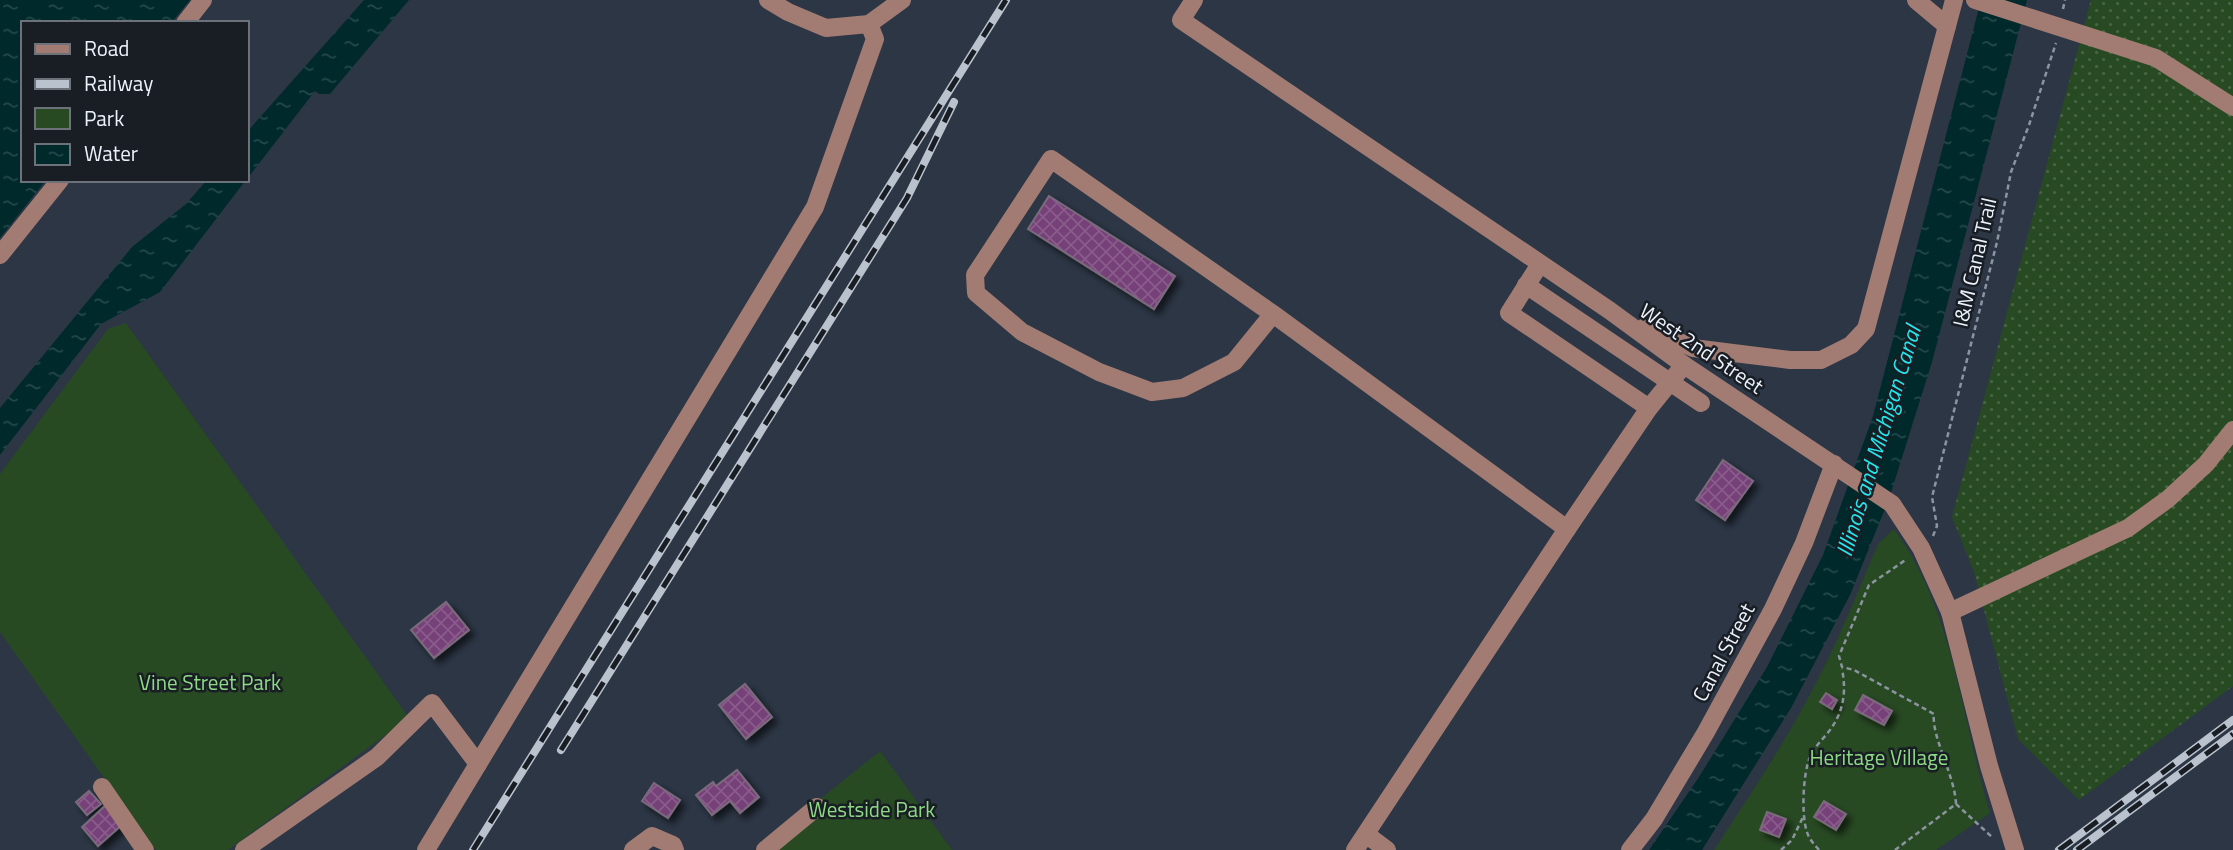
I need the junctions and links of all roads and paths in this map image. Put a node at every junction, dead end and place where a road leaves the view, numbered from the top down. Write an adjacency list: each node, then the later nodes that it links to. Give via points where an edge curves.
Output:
1 (203, 0): 9 (street)
2 (768, 0): 10 (street, via 826,28)
3 (902, 0): 10 (street)
4 (1194, 0): 16 (street, West 2nd Street, via 1181,20)
5 (1916, 0): 11 (street)
6 (1954, 0): 11 (street)
7 (1975, 0): 12 (street)
8 (2065, 0): 12 (path, I&M Canal Trail)
9 (187, 21)
10 (869, 24): 31 (street, via 875,39 815,207)
11 (1947, 26): 18 (street, via 1866,329 1851,345 1821,360 1693,348)
12 (2061, 26): 13 (street, via 2156,58); 27 (path, I&M Canal Trail, via 2006,192 1932,497)
13 (2233, 107)
14 (58, 182): 15 (street)
15 (0, 255)
16 (1540, 264): 17 (street); 18 (street, West 2nd Street)
17 (1526, 285): 21 (street); 23 (street, via 1509,313)
18 (1609, 310): 20 (street, West 2nd Street)
19 (1273, 314): 19 (street, via 1234,362 1183,388 1152,392 1100,372 1022,332 976,293 975,275 1051,159); 26 (street)
20 (1684, 365): 21 (street); 25 (street, West 2nd Street)
21 (1670, 382): 22 (street); 23 (street)
22 (1701, 402)
23 (1650, 408): 26 (street)
24 (2233, 430): 29 (street, via 2206,464 2128,528)
25 (1834, 464): 29 (street, West 2nd Street, via 1892,504 1921,548); 46 (street, Canal Street, via 1773,609 1706,732)
26 (1567, 529): 36 (street)
27 (1934, 534)
28 (1906, 560): 30 (path, via 1869,586 1839,656)
29 (1950, 612): 37 (street, West 2nd Street)
30 (1842, 667): 33 (path, via 1934,714); 35 (path, via 1842,710 1810,758)
31 (478, 764): 39 (street, via 432,703 376,757); 40 (street)
32 (102, 787): 38 (street)
33 (1956, 804): 37 (path); 49 (path)
34 (817, 807): 43 (street)
35 (1805, 813): 47 (path, via 1792,840); 48 (path, via 1806,830)
36 (1367, 835): 44 (street); 45 (street)
37 (2006, 846)
38 (145, 850)
39 (244, 850)
40 (426, 850)
41 (633, 850): 42 (street, via 652,836)
42 (675, 850)
43 (765, 850)
44 (1356, 850)
45 (1387, 850)
46 (1630, 850)
47 (1781, 850)
48 (1819, 850)
49 (1895, 850)

